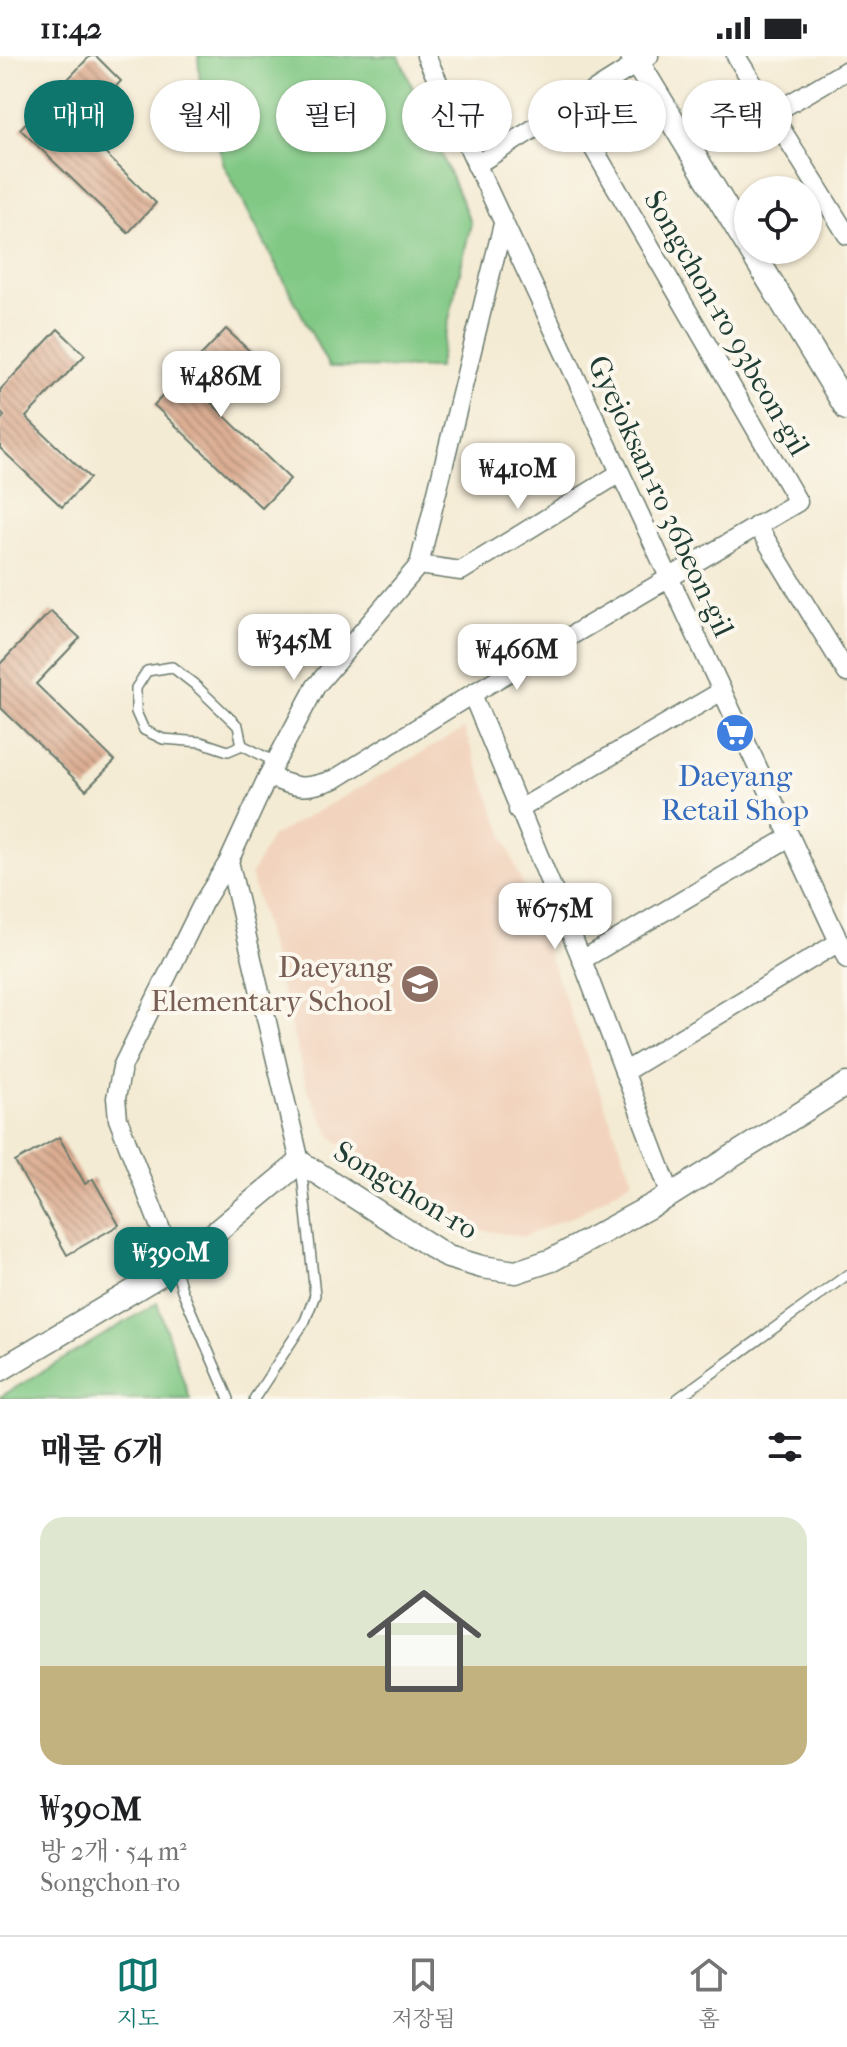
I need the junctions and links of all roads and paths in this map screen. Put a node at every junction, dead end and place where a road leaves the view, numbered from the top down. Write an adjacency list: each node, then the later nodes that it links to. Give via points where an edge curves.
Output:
1 (426, 56): 11 (street, Gyejoksan-ro 36beon-gil)
2 (736, 56): 6 (street)
3 (640, 58): 5 (street); 13 (main road)
4 (847, 70): 7 (street)
5 (607, 80)
6 (751, 80)
7 (792, 102)
8 (528, 132): 11 (street)
9 (792, 141): 12 (street)
10 (596, 152): 19 (street, Songchon-ro 93beon-gil, via 798,502)
11 (476, 165): 14 (street, Gyejoksan-ro 36beon-gil)
12 (840, 207): 15 (street)
13 (734, 222)
14 (503, 224): 18 (street, Gyejoksan-ro 36beon-gil); 20 (street)
15 (847, 235)
16 (759, 264): 17 (main road)
17 (847, 408)
18 (620, 473): 20 (street, via 461,571); 21 (street, Gyejoksan-ro 36beon-gil)
19 (757, 525): 21 (street); 22 (street)
20 (419, 565): 26 (street, via 316,686)
21 (669, 578): 23 (street, Gyejoksan-ro 36beon-gil); 24 (street)
22 (847, 673)
23 (722, 691): 27 (street); 28 (street, Gyejoksan-ro 36beon-gil)
24 (472, 694): 26 (street, via 317,786 294,787); 27 (street)
25 (242, 745): 25 (lane, via 228,751 163,739 144,730 136,712 136,688 147,671 172,667 194,684 238,726); 26 (lane)
26 (272, 769): 29 (street)
27 (518, 810): 31 (street)
28 (790, 837): 30 (street, Gyejoksan-ro 36beon-gil); 31 (street)
29 (229, 861): 34 (street); 36 (street, via 122,1067 116,1098 118,1119)
30 (843, 951): 32 (street)
31 (582, 960): 32 (street)
32 (624, 1072): 35 (street)
33 (847, 1084): 35 (street, Songchon-ro)
34 (300, 1162): 35 (street, Songchon-ro, via 448,1257 516,1272 552,1260); 36 (street, Songchon-ro); 40 (lane, via 315,1295 305,1321)
35 (671, 1195)
36 (175, 1266): 38 (street, Songchon-ro); 39 (lane)
37 (847, 1275): 41 (lane)
38 (0, 1370)
39 (229, 1399)
40 (254, 1399)
41 (677, 1399)

